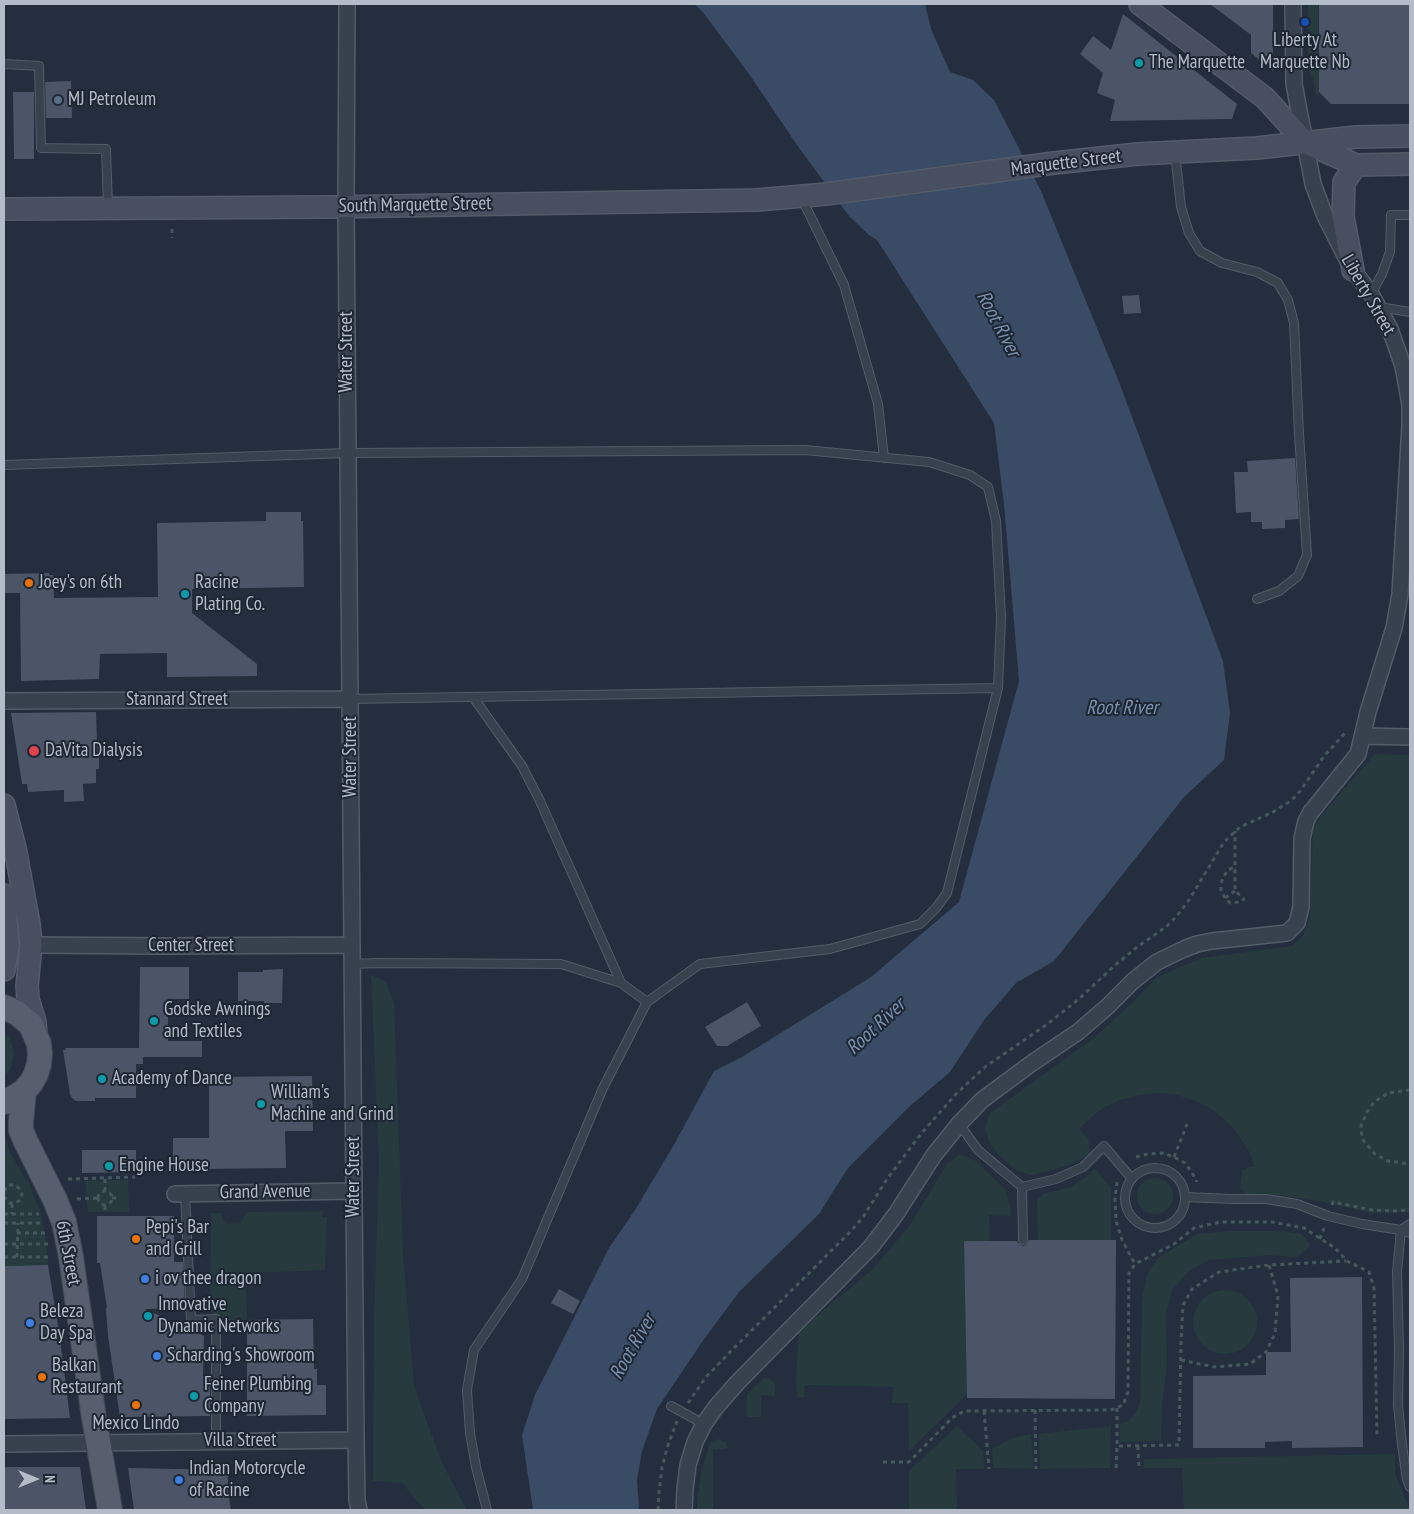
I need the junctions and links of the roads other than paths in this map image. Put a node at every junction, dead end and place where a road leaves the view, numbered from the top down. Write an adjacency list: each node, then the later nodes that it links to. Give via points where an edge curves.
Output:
1 (347, 4): 12 (street, Water Street)
2 (1140, 4): 6 (street, via 1265,98)
3 (1293, 4): 6 (street, Liberty Street, via 1294,84)
4 (4, 64): 13 (lane, via 38,66 41,148 106,148)
5 (1410, 136): 6 (street, Marquette Street, via 1356,137)
6 (1306, 144): 7 (street, Marquette Street); 9 (street, Marquette Street); 16 (street, Liberty Street, via 1313,184 1325,216)
7 (1175, 153): 10 (street, Marquette Street, via 1054,163); 24 (lane, via 1181,207 1188,233 1200,251 1278,283 1288,300 1294,323 1307,555 1298,576 1279,591)
8 (1410, 164): 9 (street, Marquette Street)
9 (1356, 165): 16 (street, via 1344,182 1344,217)
10 (826, 194): 11 (street, South Marquette Street)
11 (801, 196): 12 (street, South Marquette Street, via 757,200); 22 (lane, via 844,285 878,404)
12 (346, 206): 13 (street, South Marquette Street); 21 (street, Water Street)
13 (108, 208): 14 (street, South Marquette Street)
14 (4, 209)
15 (1410, 215): 17 (lane, via 1391,215 1390,252)
16 (1353, 270): 17 (street, Liberty Street)
17 (1371, 294): 18 (street, Liberty Street)
18 (1379, 307): 19 (lane); 20 (street, Liberty Street, via 1403,366 1410,405)
19 (1410, 312)
20 (1409, 444): 29 (street, Liberty Street, via 1400,594 1394,628)
21 (348, 453): 22 (lane, via 805,450); 23 (lane); 27 (street, Water Street)
22 (884, 458): 25 (lane, via 929,462 970,475 988,487 996,521 1001,618)
23 (4, 465)
24 (1257, 599)
25 (998, 688): 26 (lane); 38 (lane, via 947,893 920,924 830,949 700,964)
26 (473, 697): 27 (lane); 37 (lane, via 522,766)
27 (350, 699): 28 (street, Stannard Street); 34 (street, Water Street)
28 (4, 701)
29 (1363, 736): 30 (street); 42 (street, Liberty Street, via 1358,754 1306,821 1302,839 1300,916 1293,928 1279,935 1197,944 1157,962 1078,1032 982,1100)
30 (1410, 737)
31 (4, 805): 33 (street, via 16,848)
32 (4, 895): 36 (street, via 8,946)
33 (31, 945): 34 (street, Center Street); 40 (street, via 26,986)
34 (352, 945): 35 (street, Water Street)
35 (352, 964): 37 (lane, via 561,964); 45 (street, Water Street)
36 (4, 970)
37 (622, 983): 38 (lane)
38 (647, 1002): 61 (lane, via 604,1088 522,1279 474,1350 466,1390 470,1433)
39 (4, 1007): 40 (main road, via 25,1018)
40 (36, 1034): 41 (main road, via 40,1049 36,1074)
41 (14, 1097): 56 (main road, 6th Street, via 26,1142 64,1222)
42 (959, 1124): 44 (lane, via 978,1150); 53 (street, Liberty Street, via 871,1247 738,1382)
43 (1132, 1179): 44 (lane, via 1104,1146 1083,1167 1056,1179); 47 (lane, via 1147,1169 1165,1170 1179,1180); 47 (lane, via 1127,1187 1126,1206 1130,1215 1145,1226 1164,1227 1173,1222 1184,1207)
44 (1022, 1187): 51 (lane)
45 (354, 1191): 46 (street, Grand Avenue); 54 (street, Water Street)
46 (180, 1194): 55 (lane, via 191,1320 216,1319)
47 (1185, 1198): 49 (lane, via 1266,1199 1296,1204 1362,1224)
48 (1410, 1224): 49 (lane)
49 (1401, 1230): 50 (lane); 58 (lane, via 1397,1272 1398,1405)
50 (1410, 1233)
51 (1023, 1240)
52 (671, 1406): 53 (lane)
53 (704, 1424): 62 (street, Liberty Street, via 688,1465)
54 (356, 1440): 55 (street, Villa Street); 60 (street, Water Street)
55 (216, 1441): 56 (street, Villa Street)
56 (100, 1442): 57 (street, Villa Street); 59 (main road, 6th Street)
57 (4, 1444)
58 (1410, 1487)
59 (110, 1510)
60 (359, 1510)
61 (487, 1510)
62 (684, 1510)

